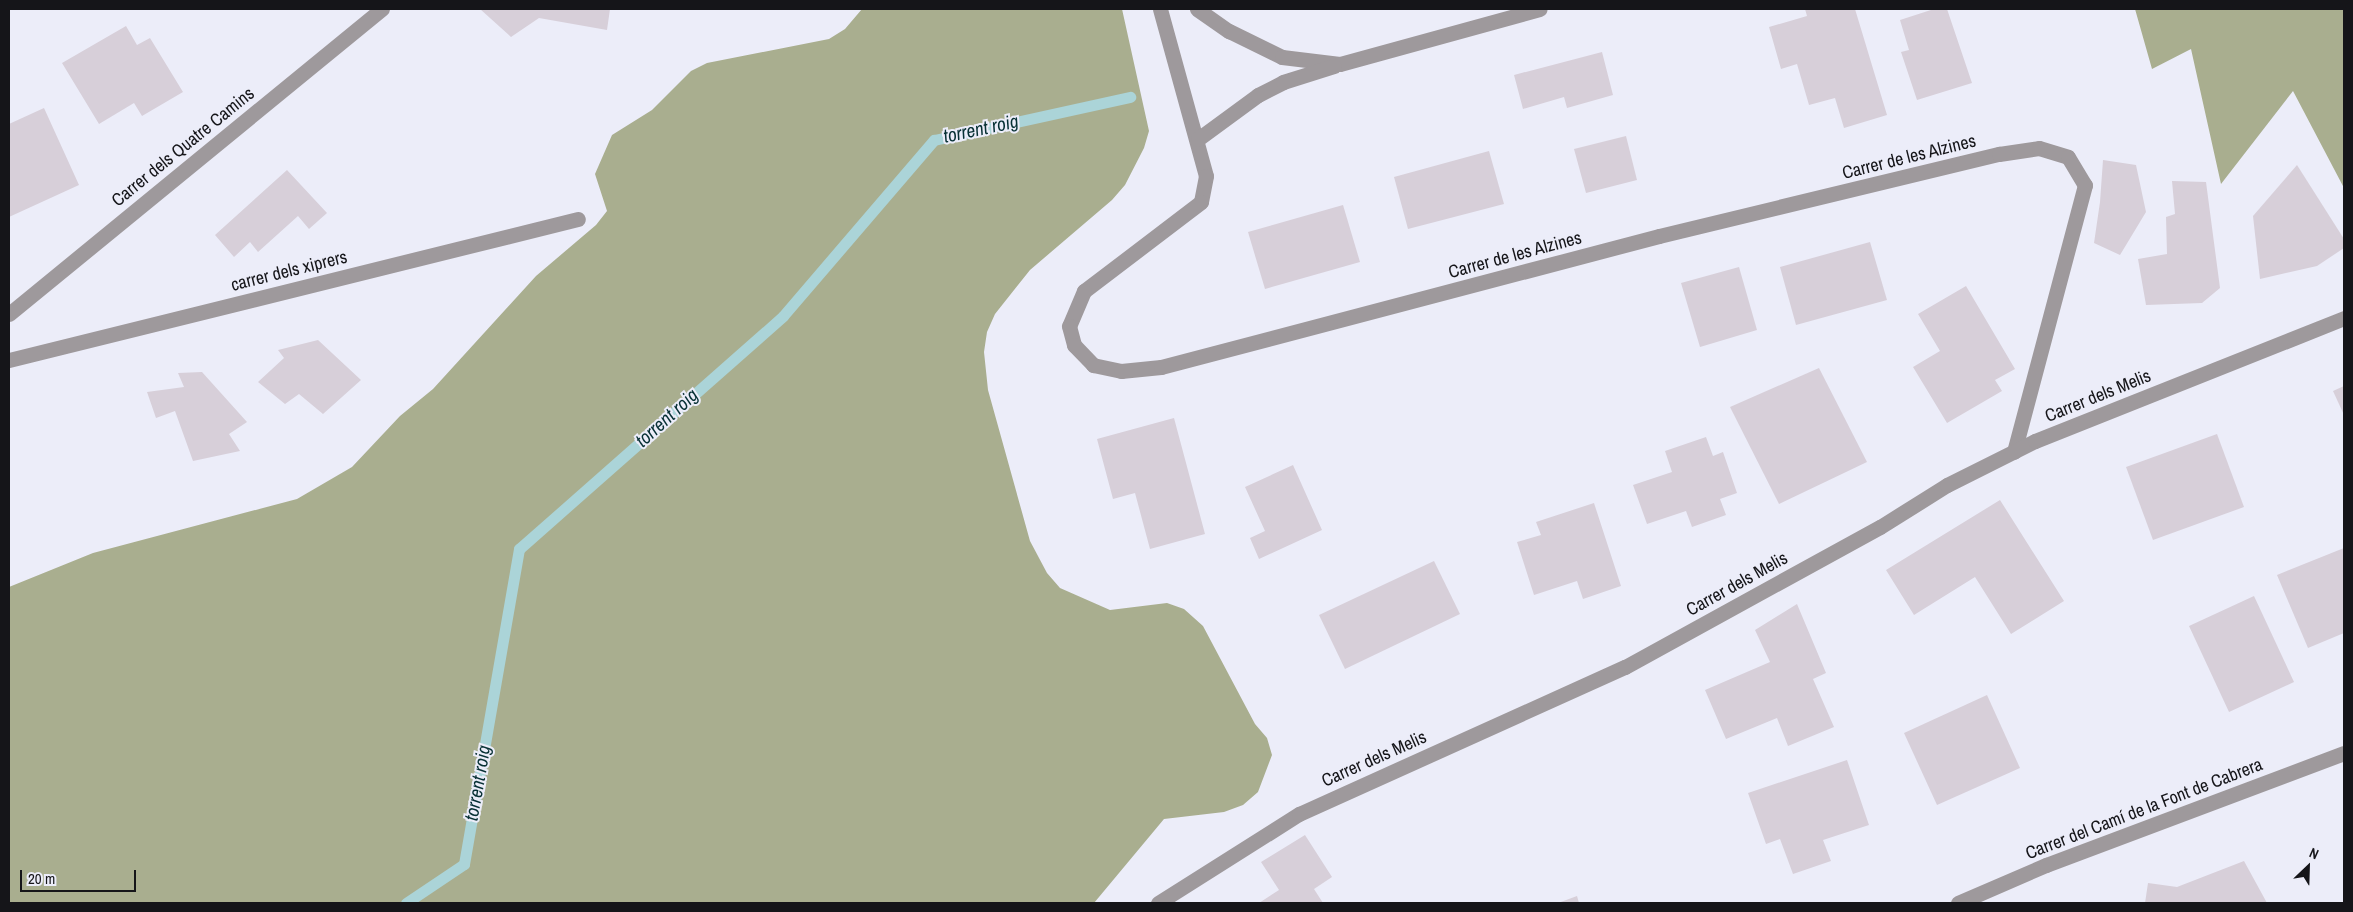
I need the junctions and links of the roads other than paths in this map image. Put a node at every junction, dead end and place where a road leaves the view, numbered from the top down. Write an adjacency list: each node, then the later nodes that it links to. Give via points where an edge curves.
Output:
1 (382, 9): 8 (street, Carrer dels Quatre Camins)
2 (1160, 9): 6 (street, Carrer de les Alzines)
3 (1197, 9): 5 (street, via 1229,31 1282,56)
4 (1540, 9): 5 (street)
5 (1340, 64): 6 (street, via 1284,82 1258,95)
6 (1198, 138): 11 (street, Carrer de les Alzines, via 1206,176 1201,202 1084,291 1069,326 1074,344 1093,365 1121,371 1161,367 1659,236 1999,154 2039,148 2068,157 2084,185)
7 (578, 219): 10 (street, carrer dels xiprers)
8 (9, 314)
9 (2344, 318): 11 (street, Carrer dels Melis)
10 (9, 360)
11 (2014, 452): 13 (street, Carrer dels Melis, via 1946,485 1880,527 1625,668 1299,814)
12 (2344, 753): 14 (street, Carrer del Camí de la Font de Cabrera, via 2046,865)
13 (1158, 903)
14 (1958, 903)

